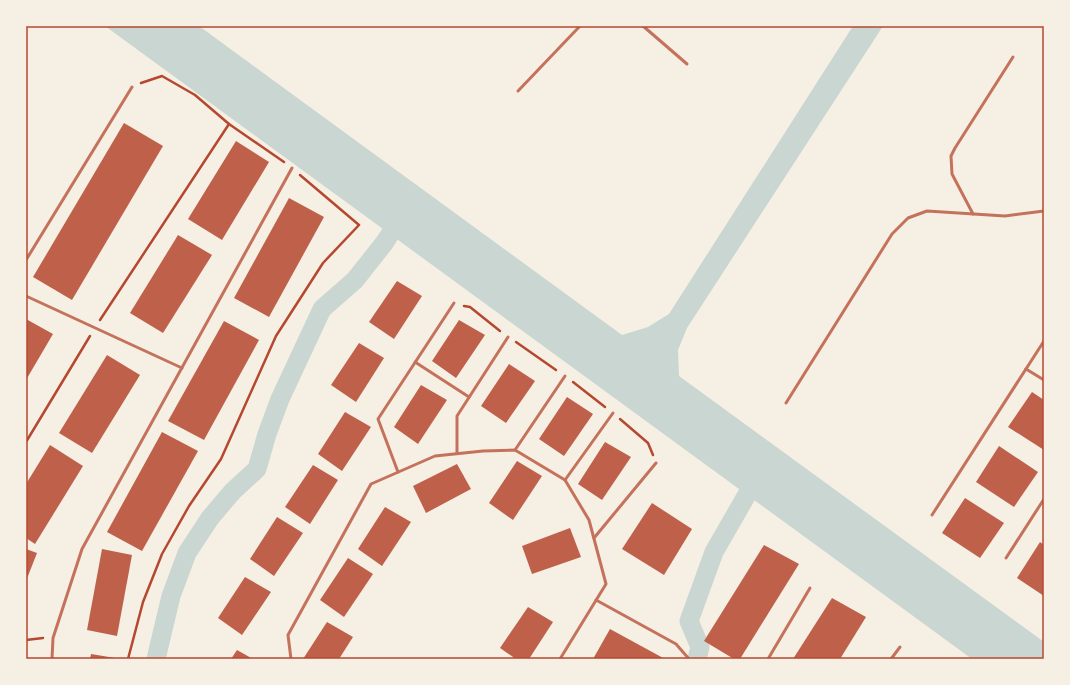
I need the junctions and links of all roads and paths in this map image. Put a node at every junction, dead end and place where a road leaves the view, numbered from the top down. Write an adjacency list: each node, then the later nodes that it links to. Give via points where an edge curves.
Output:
1 (580, 26): 6 (lane)
2 (644, 26): 4 (lane)
3 (1013, 57): 10 (lane, via 951,156 952,174)
4 (687, 64)
5 (132, 87): 7 (path, via 162,76 195,95); 11 (lane)
6 (518, 91)
7 (229, 124): 8 (path); 14 (path)
8 (292, 168): 18 (lane); 41 (path, via 359,225 324,263 276,336 221,459 189,506 162,554 144,602)
9 (1044, 211): 10 (lane, via 1005,216)
10 (973, 214): 23 (lane, via 927,211 908,218 892,234)
11 (26, 260)
12 (26, 296): 14 (lane)
13 (454, 303): 17 (lane)
14 (95, 328): 18 (lane); 25 (path)
15 (508, 337): 22 (lane)
16 (1044, 341): 19 (lane)
17 (415, 362): 22 (lane); 29 (lane, via 378,419)
18 (182, 368): 37 (lane, via 82,549)
19 (1026, 369): 21 (lane); 32 (lane)
20 (565, 376): 26 (lane)
21 (1044, 380)
22 (469, 397): 27 (lane, via 457,416)
23 (786, 403)
24 (612, 413): 30 (lane)
25 (26, 442)
26 (516, 450): 27 (lane); 30 (lane)
27 (457, 453): 29 (lane, via 435,456)
28 (656, 463): 33 (lane)
29 (398, 472): 42 (lane, via 371,484 288,635)
30 (565, 480): 33 (lane, via 589,520)
31 (1044, 499): 34 (lane)
32 (932, 515)
33 (594, 538): 36 (lane, via 606,584)
34 (1006, 558)
35 (810, 588): 45 (lane)
36 (596, 600): 43 (lane); 44 (lane, via 676,644)
37 (53, 638): 38 (path); 40 (lane)
38 (26, 640)
39 (900, 647): 46 (lane)
40 (52, 659)
41 (128, 659)
42 (291, 659)
43 (560, 659)
44 (689, 659)
45 (768, 659)
46 (891, 659)

